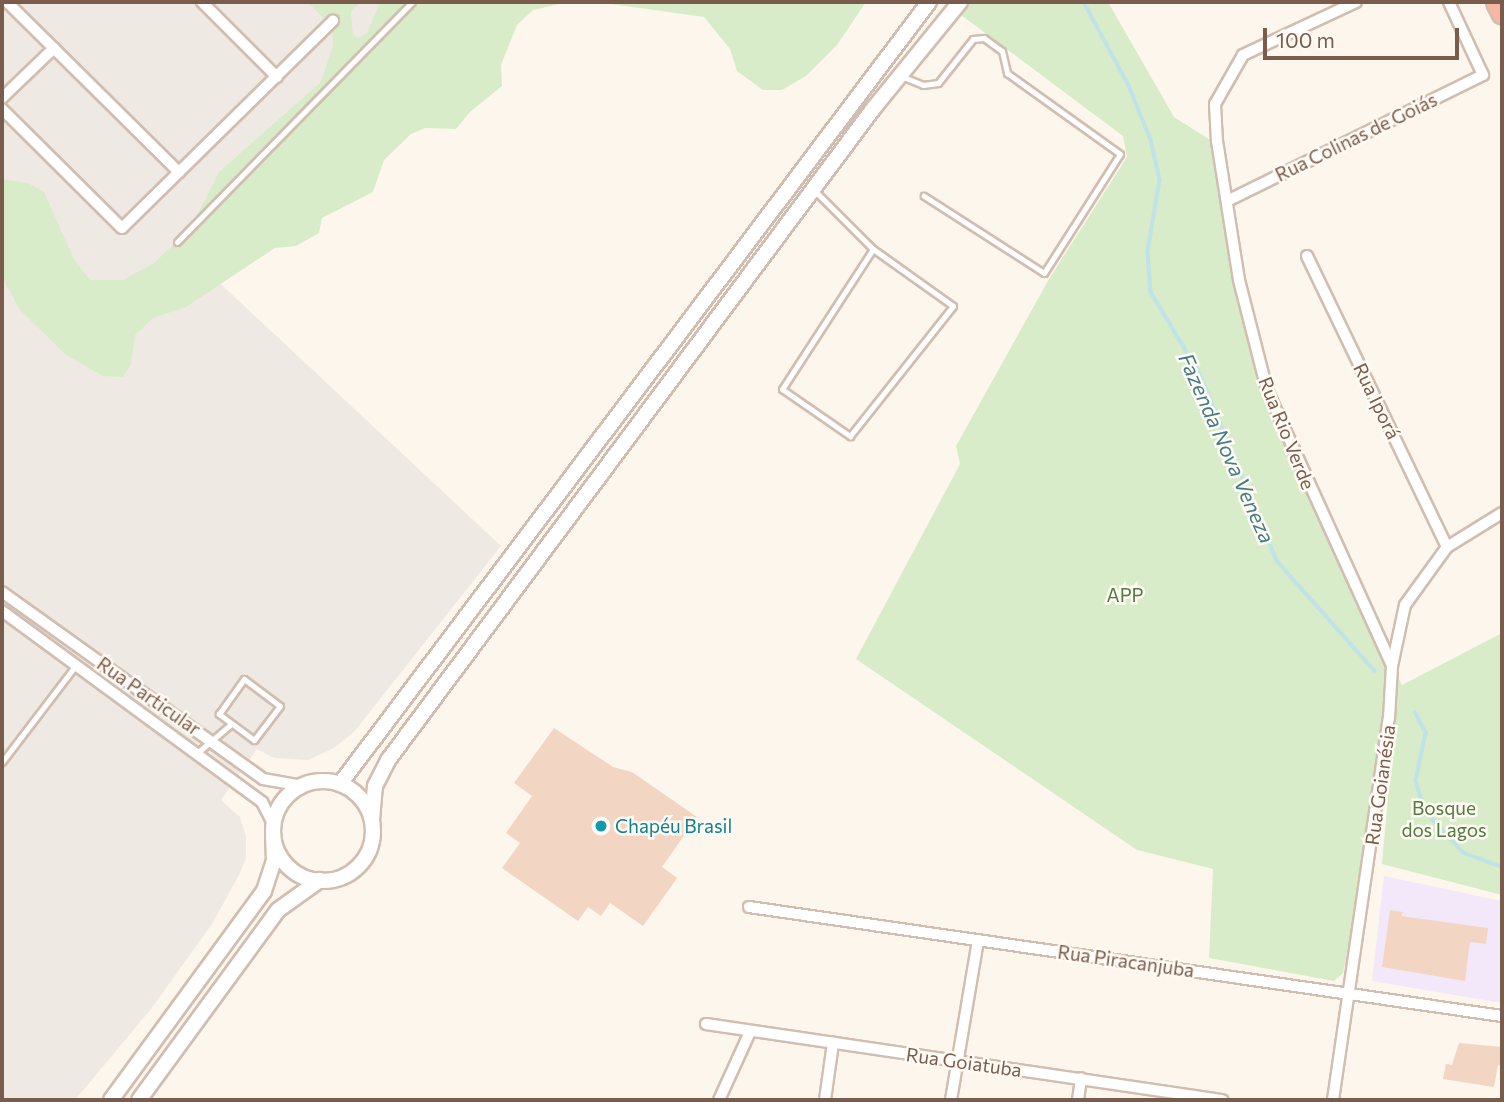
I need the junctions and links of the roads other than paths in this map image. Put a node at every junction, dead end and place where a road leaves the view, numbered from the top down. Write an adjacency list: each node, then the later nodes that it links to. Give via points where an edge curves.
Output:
1 (7, 2): 11 (street)
2 (202, 2): 13 (street)
3 (412, 2): 20 (lane)
4 (929, 2): 35 (street)
5 (960, 2): 12 (street)
6 (1356, 2): 19 (street, Rua Rio Verde, via 1243,55 1215,104)
7 (1449, 2): 19 (street, Rua Colinas de Goiás, via 1483,75)
8 (1496, 2): 9 (highway)
9 (1502, 14)
10 (333, 21): 13 (street)
11 (54, 48): 14 (street); 16 (street)
12 (899, 75): 17 (street); 18 (lane, via 923,85 938,83 973,39 984,38 1002,51 1007,73 1120,154 1044,273)
13 (276, 77): 16 (street)
14 (2, 97)
15 (2, 109): 16 (street, via 122,228)
16 (179, 172)
17 (814, 190): 21 (lane); 37 (street, via 389,759 375,786)
18 (924, 196)
19 (1229, 200): 28 (street, Rua Rio Verde, via 1239,280 1267,390)
20 (177, 242)
21 (873, 249): 21 (lane, via 953,306 850,436 782,389)
22 (1307, 256): 24 (street, Rua Iporá)
23 (1502, 513): 24 (street, Rua Goianésia)
24 (1447, 547): 28 (street, Rua Goianésia, via 1405,605)
25 (2, 592): 29 (street, Rua Particular)
26 (5, 618): 27 (street, Rua Particular)
27 (76, 665): 31 (street, Rua Particular); 34 (lane)
28 (1392, 666): 42 (street, Rua Goianésia, via 1368,872)
29 (180, 715): 31 (street); 32 (street, Rua Particular)
30 (230, 725): 30 (lane, via 257,739 280,706 244,679 219,714); 32 (lane)
31 (168, 730): 33 (street, Rua Particular)
32 (214, 741): 33 (lane); 36 (street, Rua Particular, via 263,779)
33 (197, 753): 38 (street, Rua Particular, via 262,802)
34 (2, 762)
35 (340, 784): 36 (street, via 315,781); 37 (street, via 361,798)
36 (302, 786): 38 (street, via 282,801)
37 (372, 820): 39 (street, via 372,841 357,867 340,877)
38 (273, 831): 39 (street, via 289,867); 50 (street, via 274,860 264,891)
39 (320, 880): 51 (street, via 278,910)
40 (749, 907): 41 (street, Rua Piracanjuba)
41 (978, 940): 42 (street, Rua Piracanjuba); 47 (street)
42 (1345, 992): 43 (street, Rua Piracanjuba); 57 (street, Rua Goianésia)
43 (1502, 1016)
44 (706, 1024): 45 (street, Rua Goiatuba)
45 (750, 1032): 46 (street, Rua Goiatuba); 52 (street)
46 (833, 1043): 47 (street, Rua Goiatuba); 53 (street)
47 (956, 1061): 48 (street, Rua Goiatuba); 54 (street)
48 (1081, 1078): 49 (street, Rua Goiatuba); 55 (street)
49 (1206, 1099): 56 (street, Rua Goiatuba)
50 (111, 1100)
51 (139, 1100)
52 (719, 1100)
53 (825, 1100)
54 (951, 1100)
55 (1078, 1100)
56 (1222, 1100)
57 (1333, 1100)

